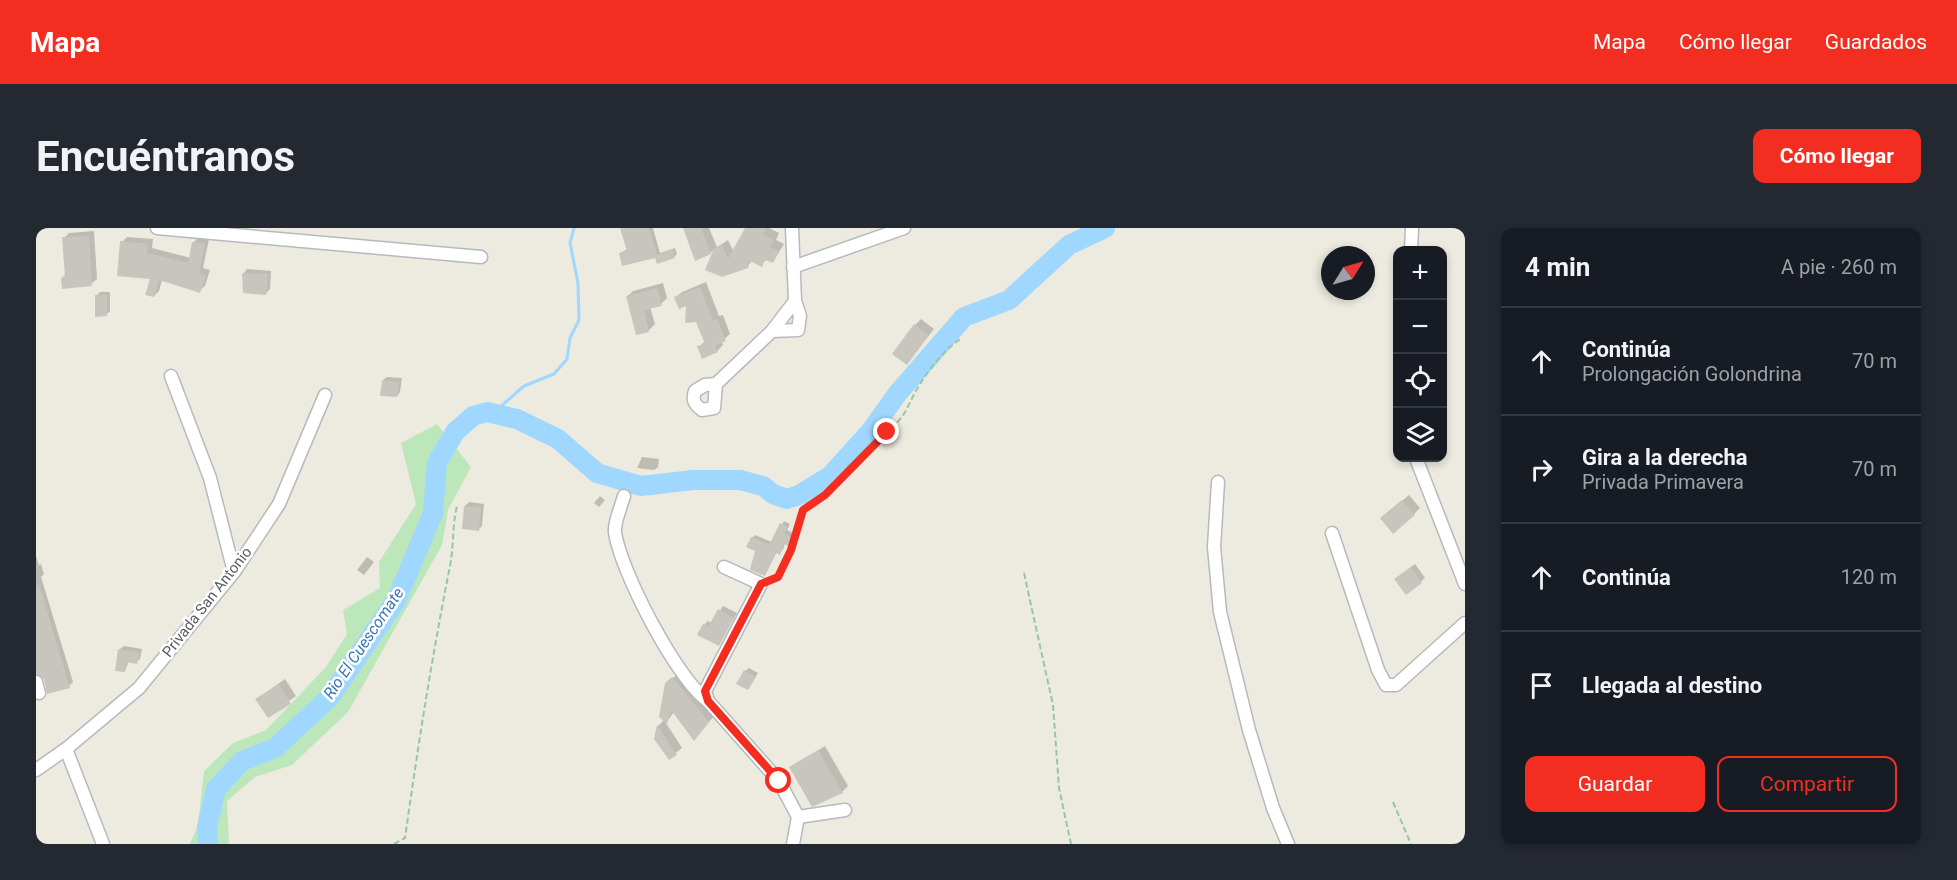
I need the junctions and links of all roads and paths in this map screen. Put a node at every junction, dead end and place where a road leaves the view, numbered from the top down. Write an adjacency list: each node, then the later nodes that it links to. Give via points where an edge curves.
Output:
1 (157, 228): 6 (street)
2 (792, 228): 7 (street)
3 (904, 228): 7 (street)
4 (1412, 228): 5 (street)
5 (1411, 246)
6 (481, 256)
7 (794, 267): 8 (street)
8 (795, 301): 9 (street); 9 (street, via 800,316 798,330)
9 (772, 331): 12 (street)
10 (962, 338): 22 (path, via 948,346 901,417 862,460 803,510 778,577)
11 (171, 376): 20 (street, via 210,478)
12 (717, 384)
13 (325, 395): 20 (street, Privada San Antonio, via 279,504)
14 (1418, 462): 23 (street)
15 (1218, 482): 35 (street, via 1214,547 1220,612 1249,730 1272,808)
16 (624, 496): 25 (street, via 614,529 621,561 672,657 696,692)
17 (457, 507): 32 (path, via 405,837)
18 (1332, 533): 24 (street, via 1386,685 1396,685)
19 (724, 567): 22 (street)
20 (234, 572): 26 (street, Privada San Antonio, via 139,688)
21 (1023, 573): 34 (path, via 1053,705 1059,788)
22 (761, 584): 25 (street, via 705,691)
23 (1465, 584)
24 (1465, 623)
25 (708, 701): 30 (street, via 779,781)
26 (66, 749): 27 (street, Privada San Antonio); 31 (street)
27 (36, 770)
28 (1393, 802): 36 (path)
29 (845, 810): 30 (street)
30 (798, 817): 33 (street)
31 (103, 844)
32 (394, 844)
33 (793, 844)
34 (1071, 844)
35 (1288, 844)
36 (1411, 844)

